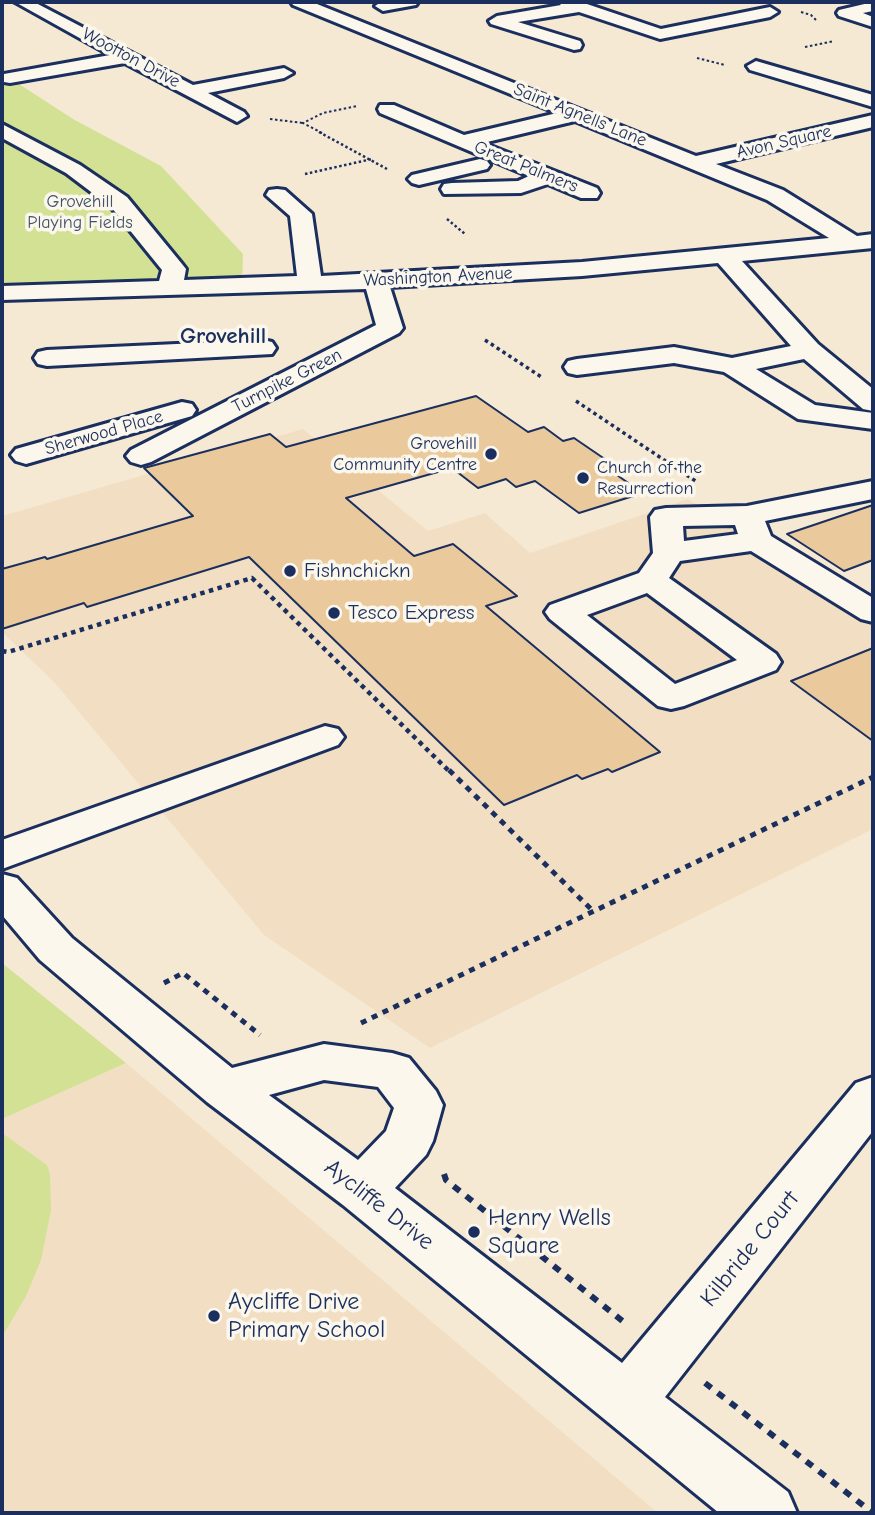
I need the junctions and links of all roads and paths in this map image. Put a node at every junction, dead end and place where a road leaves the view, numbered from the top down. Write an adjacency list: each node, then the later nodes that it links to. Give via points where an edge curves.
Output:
1 (23, 2): 10 (street, Wootton Drive)
2 (299, 2): 17 (street, Saint Agnells Lane)
3 (410, 2): 5 (street)
4 (573, 4): 7 (street, via 660,34); 9 (street, via 498,21)
5 (383, 6)
6 (873, 6): 8 (street, via 845,13)
7 (769, 12)
8 (873, 22)
9 (574, 45)
10 (130, 57): 13 (street); 14 (street, Wootton Drive)
11 (755, 66): 15 (street, Avon Square)
12 (284, 73): 14 (street)
13 (10, 78)
14 (191, 90): 18 (street, Wootton Drive)
15 (873, 101)
16 (387, 109): 21 (street, Great Palmers)
17 (578, 114): 21 (street, Great Palmers); 24 (street, Saint Agnells Lane)
18 (237, 116)
19 (873, 121): 24 (street, Avon Square)
20 (2, 130): 34 (street, via 73,169 119,202 174,269)
21 (462, 142): 23 (street, Great Palmers)
22 (373, 159): 29 (path, via 298,175 316,186)
23 (506, 159): 25 (street, Great Palmers); 26 (street)
24 (696, 162): 30 (street, Saint Agnells Lane, via 775,195)
25 (549, 176): 27 (street, via 521,187); 28 (street, Great Palmers)
26 (419, 179)
27 (452, 189)
28 (589, 193)
29 (277, 195): 33 (street, via 301,214)
30 (863, 242): 31 (street, Washington Avenue)
31 (725, 256): 32 (street, Washington Avenue); 38 (street)
32 (376, 281): 33 (street, Washington Avenue); 46 (street, Turnpike Green, via 390,328)
33 (310, 283): 34 (street, Washington Avenue)
34 (170, 288): 35 (street, Washington Avenue)
35 (2, 293)
36 (485, 340): 43 (path)
37 (264, 348): 42 (street, Sherwood Place)
38 (809, 350): 40 (street); 45 (street)
39 (47, 358): 42 (street, Sherwood Place)
40 (732, 366): 41 (street, via 674,355); 47 (street, via 808,413)
41 (577, 367)
42 (174, 381): 46 (street, Sherwood Place); 48 (street, Sherwood Place)
43 (554, 386)
44 (576, 401): 51 (path)
45 (873, 403)
46 (210, 421): 49 (street, Turnpike Green)
47 (873, 421)
48 (26, 455)
49 (141, 456)
50 (873, 490): 51 (street)
51 (752, 528): 52 (street); 53 (street)
52 (660, 567): 52 (street, via 663,589 763,662 671,698 562,612)
53 (873, 612)
54 (8, 652): 55 (path)
55 (2, 654)
56 (325, 737): 58 (street)
57 (873, 777): 61 (path, via 354,1027)
58 (2, 855)
59 (2, 888): 60 (street, Aycliffe Drive, via 56,949)
60 (123, 1006): 62 (path, via 183,973 258,1035); 63 (street, Aycliffe Drive)
61 (366, 1030)
62 (269, 1034)
63 (224, 1089): 66 (street, Aycliffe Drive); 66 (street, via 324,1062 392,1071 419,1105 408,1141)
64 (873, 1096): 67 (street, Kilbride Court)
65 (444, 1170): 67 (path, via 446,1180)
66 (361, 1190): 68 (street, Aycliffe Drive)
67 (665, 1354): 68 (street, Kilbride Court); 70 (path)
68 (627, 1401): 69 (street, Aycliffe Drive)
69 (766, 1513)
70 (873, 1513)

